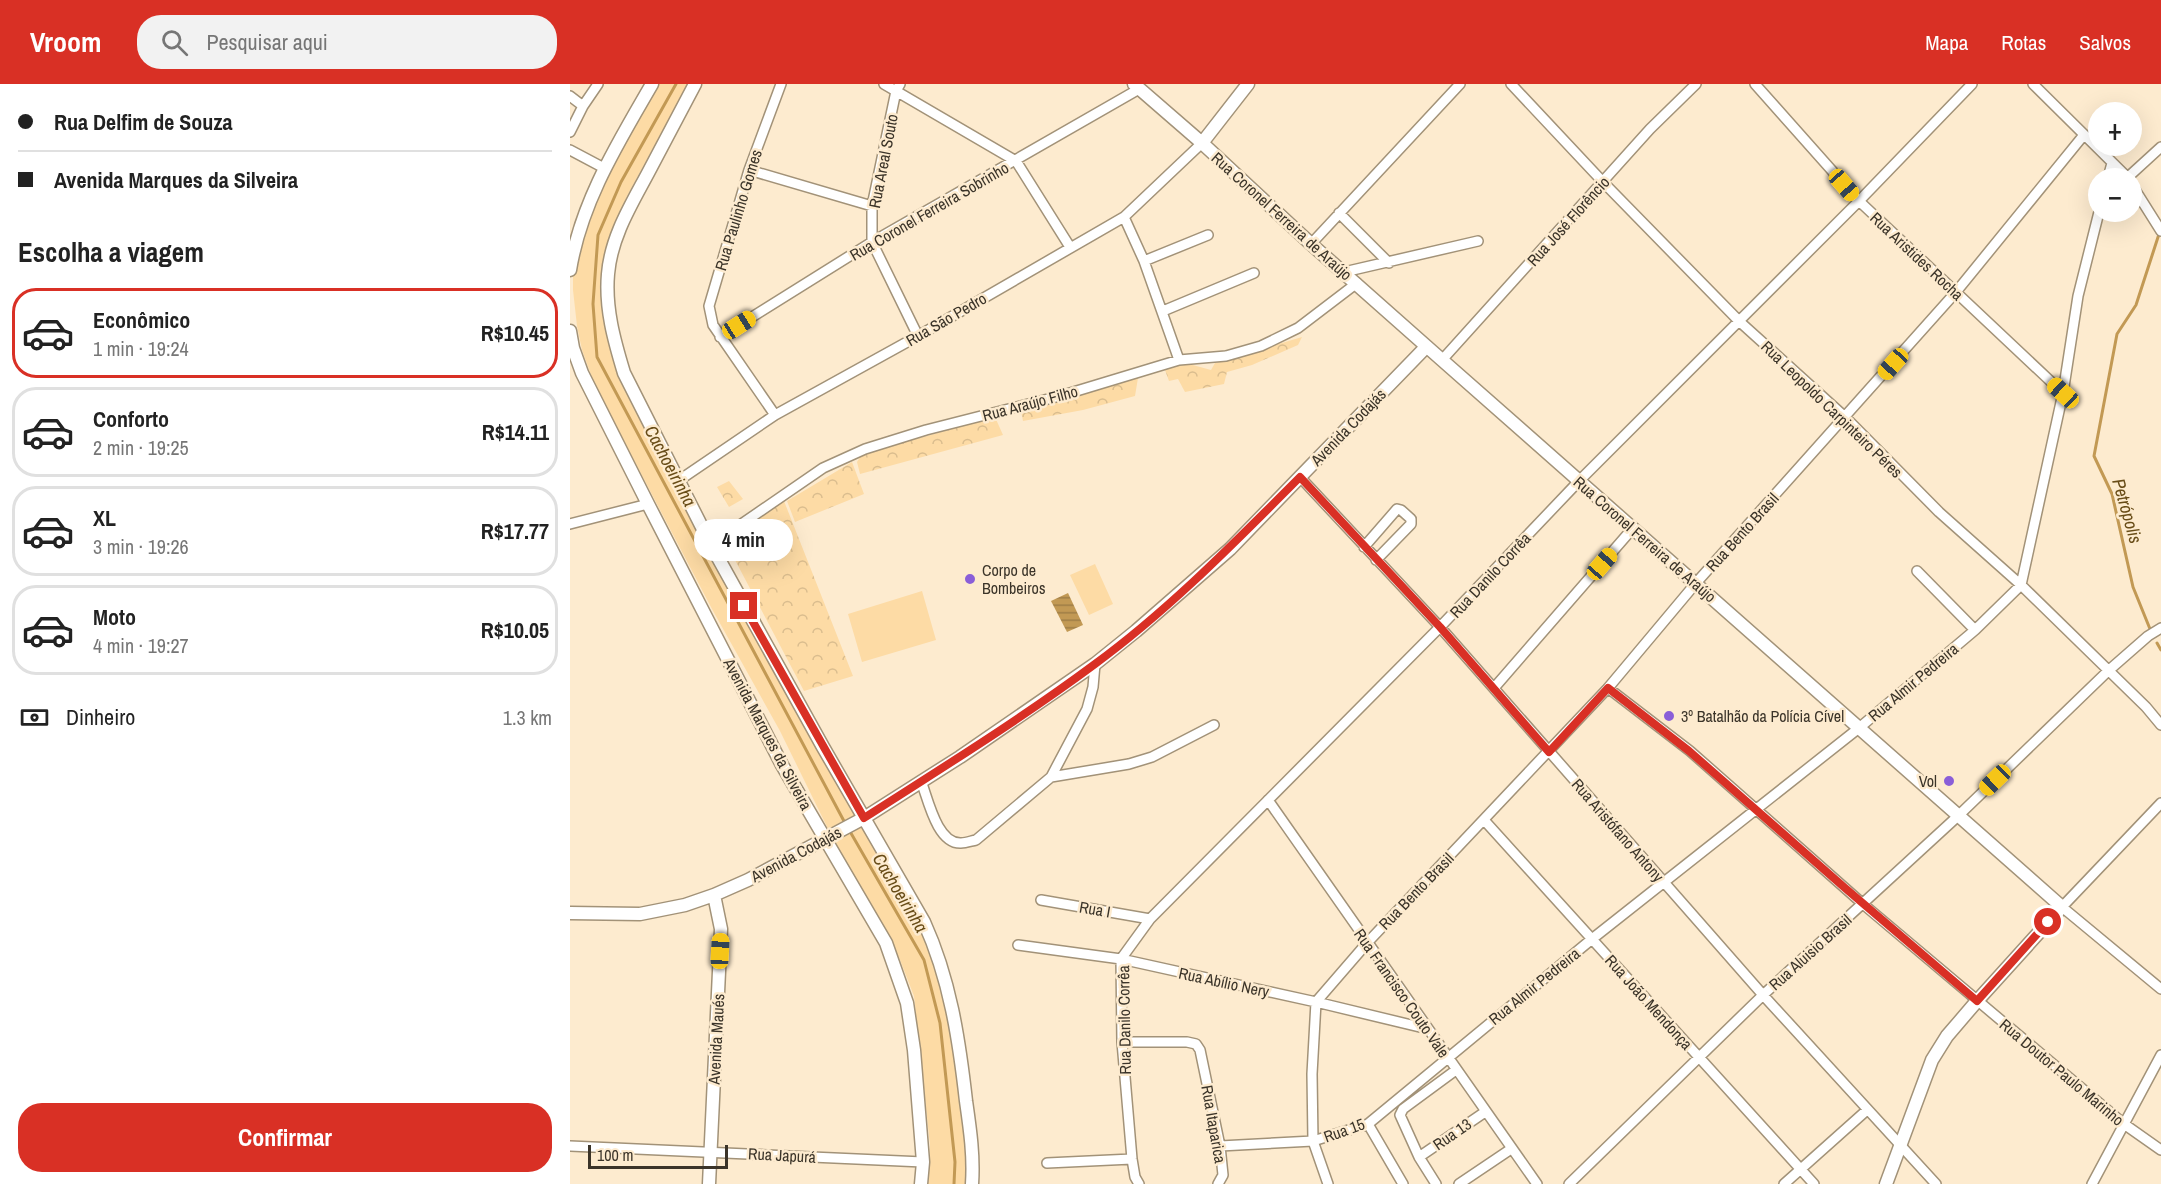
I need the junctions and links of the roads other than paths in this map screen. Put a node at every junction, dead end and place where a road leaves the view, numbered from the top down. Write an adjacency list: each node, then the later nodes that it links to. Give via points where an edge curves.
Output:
1 (598, 84): 16 (street)
2 (652, 84): 24 (street)
3 (695, 84): 62 (street, via 627,210 608,273 610,319 624,373)
4 (780, 84): 28 (street, Rua Paulinho Gomes)
5 (884, 84): 13 (street)
6 (1248, 84): 19 (street)
7 (1460, 84): 33 (street)
8 (1511, 84): 29 (street, Rua Leopoldo Carpinteiro Péres)
9 (1696, 84): 29 (street, Rua José Florêncio)
10 (1755, 84): 30 (street, Rua Aristides Rocha)
11 (1972, 84): 30 (street, Rua Danilo Corrêa)
12 (2033, 84): 18 (street)
13 (898, 87): 22 (street); 32 (street, Rua Areal Souto)
14 (1137, 87): 19 (street, Rua Coronel Ferreira de Araújo); 22 (street, Rua Coronel Ferreira Sobrinho)
15 (570, 96): 16 (street)
16 (583, 106): 17 (street)
17 (570, 132)
18 (2083, 136): 23 (street); 48 (street, Rua Bento Brasil)
19 (1202, 143): 34 (street, Rua São Pedro); 40 (street, Rua Coronel Ferreira de Araújo)
20 (2161, 147): 27 (street)
21 (570, 150): 24 (street)
22 (1016, 161): 39 (street, Rua Coronel Ferreira Sobrinho); 41 (street)
23 (2112, 163): 25 (street); 26 (street)
24 (604, 168): 44 (street, via 578,232)
25 (2111, 168)
26 (2117, 168)
27 (2138, 168)
28 (749, 170): 32 (street); 53 (street, Rua Paulinho Gomes, via 709,302 710,318)
29 (1603, 182): 50 (street, Rua Leopoldo Carpinteiro Péres); 57 (street, Rua José Florêncio)
30 (1859, 201): 48 (street, Rua Aristides Rocha); 50 (street, Rua Danilo Corrêa)
31 (2142, 201): 36 (street)
32 (872, 206): 39 (street, Rua Areal Souto)
33 (1339, 213): 40 (street); 43 (street)
34 (1124, 217): 41 (street, Rua São Pedro); 42 (street)
35 (2096, 222): 58 (street, via 2078,296)
36 (2161, 231)
37 (1208, 235): 42 (street)
38 (1479, 241): 43 (street)
39 (872, 242): 52 (street, Rua Areal Souto); 53 (street, Rua Coronel Ferreira Sobrinho)
40 (1311, 244): 45 (street, Rua Coronel Ferreira de Araújo)
41 (1070, 247): 52 (street, Rua São Pedro)
42 (1144, 261): 49 (street)
43 (1389, 263): 45 (street)
44 (570, 270)
45 (1344, 272): 47 (street, Rua Coronel Ferreira de Araújo)
46 (1254, 273): 49 (street)
47 (1357, 283): 54 (street, Rua Coronel Ferreira de Araújo); 56 (street, Rua Araújo Filho, via 1298,328 1261,346 1226,356)
48 (1956, 292): 58 (street, Rua Aristides Rocha); 60 (street, Rua Bento Brasil)
49 (1163, 311): 56 (street)
50 (1740, 322): 60 (street, Rua Leopoldo Carpinteiro Péres); 63 (street, Rua Danilo Corrêa)
51 (570, 331): 55 (street, Avenida Marques da Silveira)
52 (918, 336): 59 (street, Rua São Pedro)
53 (720, 337): 59 (street, Rua Paulinho Gomes)
54 (1426, 347): 57 (street, Rua Coronel Ferreira de Araújo); 61 (street, Avenida Codajás)
55 (571, 348): 64 (street, Avenida Marques da Silveira)
56 (1179, 360): 67 (street, Rua Araújo Filho, via 865,449 823,468)
57 (1442, 360): 63 (street, Rua Coronel Ferreira de Araújo)
58 (2063, 393): 72 (street)
59 (775, 415): 62 (street, Rua São Pedro)
60 (1845, 417): 71 (street, Rua Bento Brasil); 72 (street, Rua Leopoldo Carpinteiro Péres, via 1939,512)
61 (1300, 477): 68 (street, Rua Aristófano Antony); 76 (street, Avenida Codajás, via 1230,549)
62 (678, 481): 67 (street)
63 (1579, 481): 66 (street, Rua Coronel Ferreira de Araújo); 73 (street, Rua Danilo Corrêa)
64 (648, 504): 65 (street); 92 (street, Avenida Marques da Silveira, via 782,765)
65 (570, 524)
66 (1633, 528): 71 (street, Rua Coronel Ferreira de Araújo); 78 (street)
67 (711, 545): 90 (street)
68 (1364, 547): 69 (street, Rua Aristófano Antony); 69 (street, via 1397,509 1411,519 1411,524)
69 (1376, 560): 73 (street, Rua Aristófano Antony)
70 (1917, 571): 75 (street)
71 (1696, 584): 79 (street, Rua Bento Brasil); 82 (street, Rua Coronel Ferreira de Araújo)
72 (2021, 585): 75 (street, Rua Almir Pedreira); 77 (street, Rua Leopoldo Carpinteiro Péres)
73 (1440, 627): 78 (street, Rua Aristófano Antony); 86 (street, Rua Danilo Corrêa)
74 (2161, 628): 77 (street, Rua Aluisio Brasil)
75 (1975, 630): 82 (street, Rua Almir Pedreira)
76 (1095, 664): 84 (street, via 1087,709); 85 (street, Avenida Codajás)
77 (2108, 670): 81 (street, Rua Leopoldo Carpinteiro Péres); 89 (street, Rua Aluisio Brasil)
78 (1494, 688): 83 (street, Rua Aristófano Antony)
79 (1608, 688): 83 (street, Rua Bento Brasil); 88 (street, Rua Doutor Paulo Marinho, via 1689,751)
80 (1214, 725): 84 (street, via 1152,757)
81 (2161, 725)
82 (1859, 728): 88 (street, Rua Almir Pedreira); 89 (street, Rua Coronel Ferreira de Araújo)
83 (1549, 752): 91 (street, Rua Bento Brasil); 93 (street, Rua Aristófano Antony)
84 (1051, 777): 85 (street, via 976,840 960,843 948,840 938,827)
85 (921, 781): 90 (street, Avenida Codajás)
86 (1268, 800): 99 (street, Rua Danilo Corrêa); 101 (street, Rua Francisco Couto Vale)
87 (2161, 803): 97 (street)
88 (1755, 810): 93 (street, Rua Almir Pedreira); 96 (street, Rua Doutor Paulo Marinho)
89 (1958, 816): 96 (street, Rua Aluisio Brasil); 97 (street, Rua Coronel Ferreira de Araújo)
90 (860, 820): 92 (street, Avenida Codajás); 132 (street, via 924,922 938,952 962,1064 974,1163)
91 (1484, 820): 100 (street, Rua João Mendonça); 101 (street, Rua Bento Brasil)
92 (828, 836): 94 (street, Avenida Codajás); 127 (street, Avenida Marques da Silveira, via 886,943 907,1003)
93 (1664, 882): 100 (street, Rua Almir Pedreira); 105 (street, Rua Aristófano Antony)
94 (714, 895): 98 (street, Avenida Codajás, via 640,914); 124 (street, Avenida Maués, via 721,929)
95 (1041, 900): 99 (street, Rua I)
96 (1863, 904): 105 (street, Rua Aluisio Brasil); 106 (street, Rua Doutor Paulo Marinho)
97 (2062, 907): 104 (street, Rua Coronel Ferreira de Araújo); 106 (street)
98 (570, 913)
99 (1150, 919): 103 (street, Rua Danilo Corrêa)
100 (1592, 939): 111 (street, Rua João Mendonça); 112 (street, Rua Almir Pedreira)
101 (1367, 943): 107 (street, Rua Bento Brasil); 108 (street, Rua Francisco Couto Vale)
102 (1018, 945): 103 (street, Rua Abílio Nery)
103 (1121, 959): 107 (street, Rua Abílio Nery); 109 (street, Rua Danilo Corrêa)
104 (2161, 989)
105 (1763, 995): 111 (street, Rua Aluisio Brasil); 114 (street, Rua Aristófano Antony)
106 (1977, 1001): 117 (street, Rua Doutor Paulo Marinho); 121 (street, via 1932,1060)
107 (1316, 1002): 108 (street, Rua Abílio Nery); 118 (street)
108 (1428, 1029): 112 (street, Rua Francisco Couto Vale)
109 (1122, 1042): 120 (street, Rua Itaparica, via 1196,1044 1204,1063); 126 (street, Rua Danilo Corrêa)
110 (2161, 1055): 117 (street)
111 (1698, 1057): 129 (street, Rua João Mendonça); 140 (street, Rua Aluisio Brasil)
112 (1447, 1058): 113 (street, Rua Francisco Couto Vale); 116 (street, Rua 15)
113 (1456, 1070): 115 (street, Rua Francisco Couto Vale); 125 (street, via 1400,1114)
114 (1867, 1110): 121 (street, Rua Aristófano Antony); 129 (street)
115 (1485, 1112): 122 (street, Rua Francisco Couto Vale); 125 (street, Rua 13)
116 (1368, 1124): 118 (street, Rua 15); 136 (street)
117 (2124, 1124): 123 (street, Rua Doutor Paulo Marinho); 145 (street)
118 (1313, 1141): 120 (street, Rua 15); 135 (street)
119 (570, 1146): 124 (street, Rua Japurá)
120 (1220, 1146): 134 (street, Rua Itaparica, via 1223,1175)
121 (1901, 1148): 143 (street); 144 (street, Rua Aristófano Antony)
122 (1511, 1149): 138 (street); 139 (street, Rua Francisco Couto Vale)
123 (2161, 1150)
124 (710, 1152): 127 (street, Rua Japurá); 130 (street, Avenida Maués)
125 (1419, 1157): 137 (street)
126 (1132, 1159): 128 (street); 133 (street, Rua Danilo Corrêa)
127 (923, 1161): 131 (street, Avenida Marques da Silveira)
128 (1047, 1163)
129 (1799, 1169): 141 (street); 142 (street, Rua João Mendonça)
130 (709, 1184)
131 (921, 1184)
132 (972, 1184)
133 (1139, 1184)
134 (1218, 1184)
135 (1328, 1184)
136 (1403, 1184)
137 (1436, 1184)
138 (1459, 1184)
139 (1536, 1184)
140 (1569, 1184)
141 (1784, 1184)
142 (1814, 1184)
143 (1886, 1184)
144 (1936, 1184)
145 (2092, 1184)

